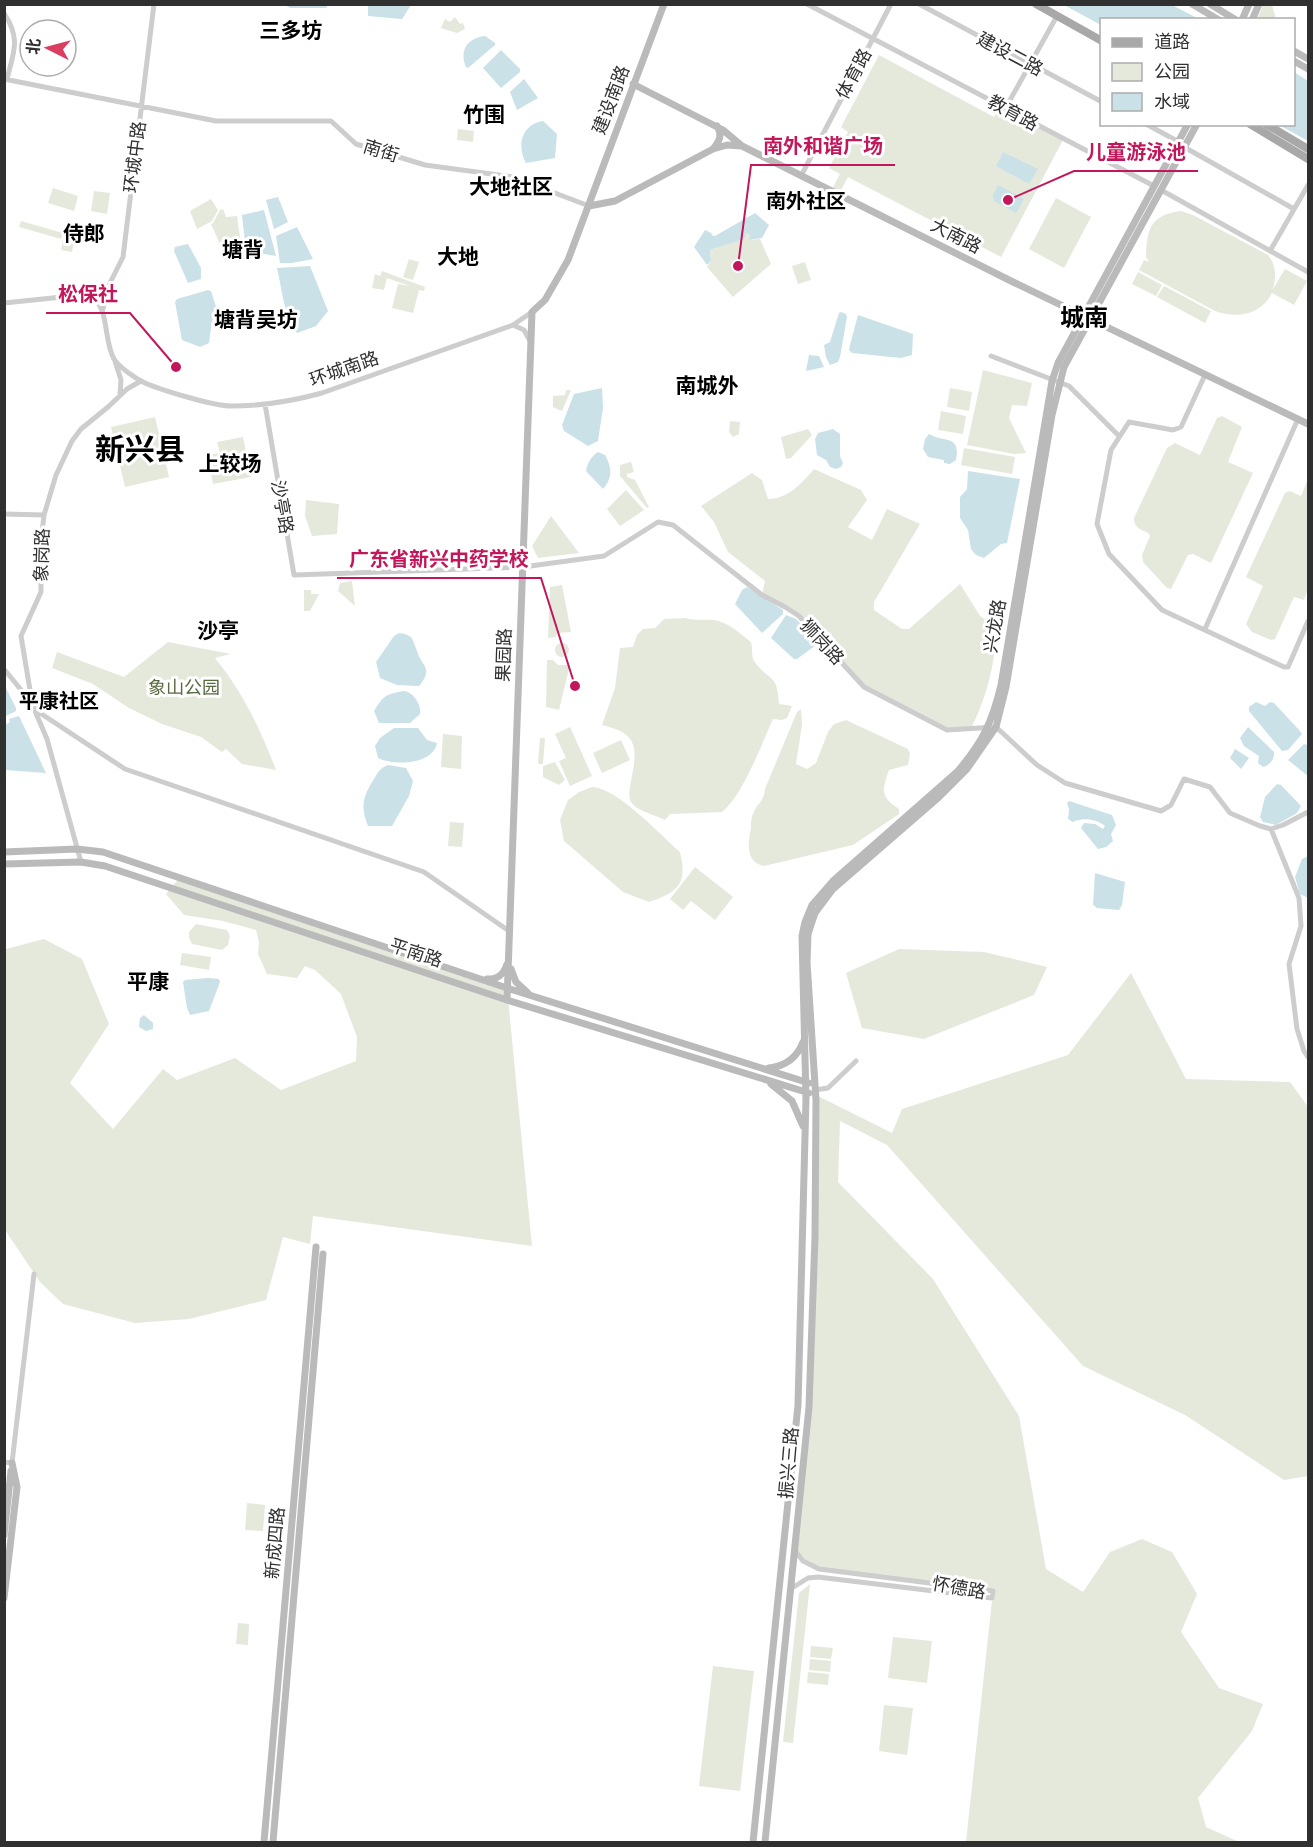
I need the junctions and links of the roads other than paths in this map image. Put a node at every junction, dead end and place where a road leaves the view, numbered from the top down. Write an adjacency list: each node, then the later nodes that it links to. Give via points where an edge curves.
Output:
1 (154, 4): 25 (street, 环城中路)
2 (664, 4): 23 (main road, 建设南路)
3 (807, 4): 19 (street, 教育路)
4 (891, 4): 19 (street, 体育路)
5 (919, 4): 21 (street, 建设二路)
6 (1036, 4): 13 (main road)
7 (1045, 4): 18 (main road)
8 (1192, 4): 14 (main road)
9 (1210, 4): 15 (main road)
10 (1249, 4): 16 (main road)
11 (1259, 4): 17 (main road)
12 (4, 13): 22 (street, via 15,35)
13 (1057, 16): 20 (main road); 21 (street)
14 (1216, 18)
15 (1233, 18)
16 (1243, 18)
17 (1253, 18)
18 (1100, 35)
19 (872, 39): 26 (street, 教育路); 38 (street, 体育路)
20 (1100, 40)
21 (1030, 65): 24 (street, 建设二路); 26 (street)
22 (6, 79): 25 (street, 南街)
23 (633, 84): 27 (main road, 大南路); 41 (main road, 建设南路)
24 (1100, 101)
25 (140, 106): 43 (street, 南街, via 216,121 331,121 356,144 425,165 513,177); 48 (street, 环城中路, via 123,257)
26 (1005, 109): 40 (street, 教育路)
27 (717, 126): 34 (main road, 大南路); 35 (main road, via 720,140)
28 (1150, 126): 33 (street)
29 (1187, 126): 33 (main road, 兴龙路)
30 (1196, 126): 33 (main road, 兴龙路)
31 (1253, 126): 37 (main road)
32 (1269, 126): 36 (main road)
33 (1182, 144): 40 (main road, 兴龙路); 44 (street)
34 (742, 146): 35 (main road); 38 (main road, 大南路)
35 (713, 149): 42 (main road)
36 (1308, 149)
37 (1308, 159)
38 (801, 176): 53 (main road, 大南路)
39 (1308, 185): 44 (street)
40 (1158, 188): 46 (street, 教育路); 53 (main road, 兴龙路); 54 (main road, 兴龙路)
41 (595, 190): 42 (main road, via 598,200); 43 (main road, 建设南路)
42 (615, 201): 43 (main road); 45 (main road, via 592,211)
43 (589, 206): 45 (main road, 环城南路)
44 (1294, 209): 46 (street)
45 (583, 222): 52 (main road, 环城南路, via 568,260 545,300)
46 (1270, 251): 47 (street, 教育路)
47 (1308, 272)
48 (108, 287): 49 (street); 51 (street, 环城中路)
49 (91, 296): 50 (street); 51 (street)
50 (4, 303)
51 (102, 311): 58 (street)
52 (532, 312): 55 (street, 环城南路); 56 (main road, 果园路)
53 (1083, 315): 54 (main road, 大南路); 61 (main road, 兴龙路, via 1058,363)
54 (1090, 319): 59 (main road, 大南路); 61 (main road, 兴龙路)
55 (513, 325): 56 (street, via 524,330); 63 (street, 环城南路, via 322,393)
56 (531, 342): 69 (main road, 果园路)
57 (991, 356): 61 (street)
58 (115, 361): 60 (street, 环城南路); 62 (street, via 121,380)
59 (1205, 375): 64 (main road, 大南路); 66 (street, via 1181,427 1129,422)
60 (141, 381): 62 (street, 象岗路); 63 (street, 环城南路, via 228,406)
61 (1055, 382): 66 (street, via 1069,386); 75 (main road, 兴龙路, via 1006,687)
62 (120, 394): 68 (street, 象岗路, via 72,441)
63 (265, 404): 70 (street, 沙亭路)
64 (1298, 419): 65 (main road, 大南路); 72 (street)
65 (1308, 424)
66 (1119, 436): 72 (street, via 1111,450 1096,524 1109,554 1162,610)
67 (4, 514): 68 (street)
68 (44, 515): 74 (street, 象岗路, via 40,592 21,636)
69 (523, 567): 70 (street, 狮岗路); 75 (street, 狮岗路, via 604,556 658,522 673,525 762,595 798,616 864,687 947,730); 82 (main road, 果园路)
70 (294, 575)
71 (1308, 621): 72 (street, via 1286,668)
72 (1205, 629)
73 (4, 669): 74 (street)
74 (33, 704): 78 (street, 象岗路, via 47,739); 82 (street, via 40,713 125,769 424,872)
75 (993, 727): 77 (street, via 1065,783 1161,811 1170,805 1184,779 1210,787 1230,813); 88 (main road, 兴龙路, via 957,772 833,881 812,906 805,922 801,952); 94 (main road, 兴龙路, via 956,782 833,889 815,913 807,945)
76 (1308, 812): 77 (street)
77 (1271, 829): 89 (street, via 1299,898 1301,926 1290,964 1297,1029)
78 (77, 849): 79 (main road, 平南路); 80 (street, 象岗路); 84 (main road, 平南路, via 103,852)
79 (4, 852)
80 (81, 862): 81 (main road, 平南路); 87 (main road, 平南路, via 105,866)
81 (4, 864)
82 (509, 931): 83 (main road, 果园路)
83 (508, 959): 84 (main road, via 496,978); 85 (main road, 果园路); 86 (main road, via 516,982)
84 (476, 978): 85 (main road, 平南路)
85 (507, 988): 86 (main road, 平南路); 87 (main road, 果园路)
86 (535, 997): 91 (main road, 平南路)
87 (507, 1000): 92 (main road, 平南路)
88 (805, 1037): 91 (main road, via 790,1062); 93 (main road, 兴龙路)
89 (1308, 1057)
90 (856, 1061): 94 (street, via 828,1088)
91 (765, 1068): 92 (main road); 93 (main road, 平南路)
92 (761, 1078): 95 (main road, 平南路); 96 (main road, via 792,1101)
93 (806, 1082): 94 (main road, 平南路); 95 (main road, 兴龙路)
94 (815, 1090): 95 (main road, 平南路); 102 (main road, 振兴三路, via 809,1407)
95 (806, 1092): 96 (main road, 振兴三路)
96 (804, 1131): 101 (main road, 振兴三路, via 798,1393)
97 (316, 1247): 107 (main road, 新成四路)
98 (324, 1254): 108 (main road, 新成四路)
99 (34, 1274): 100 (street)
100 (8, 1462): 103 (main road); 106 (main road, via 16,1487)
101 (786, 1516): 102 (main road); 109 (main road, 振兴三路)
102 (799, 1517): 104 (main road, 振兴三路)
103 (4, 1536)
104 (796, 1552): 105 (main road, 振兴三路); 105 (street, 怀德路, via 819,1569 993,1591 992,1598 818,1577)
105 (792, 1588): 110 (main road, 振兴三路)
106 (4, 1598)
107 (264, 1842)
108 (273, 1842)
109 (753, 1842)
110 (765, 1842)

